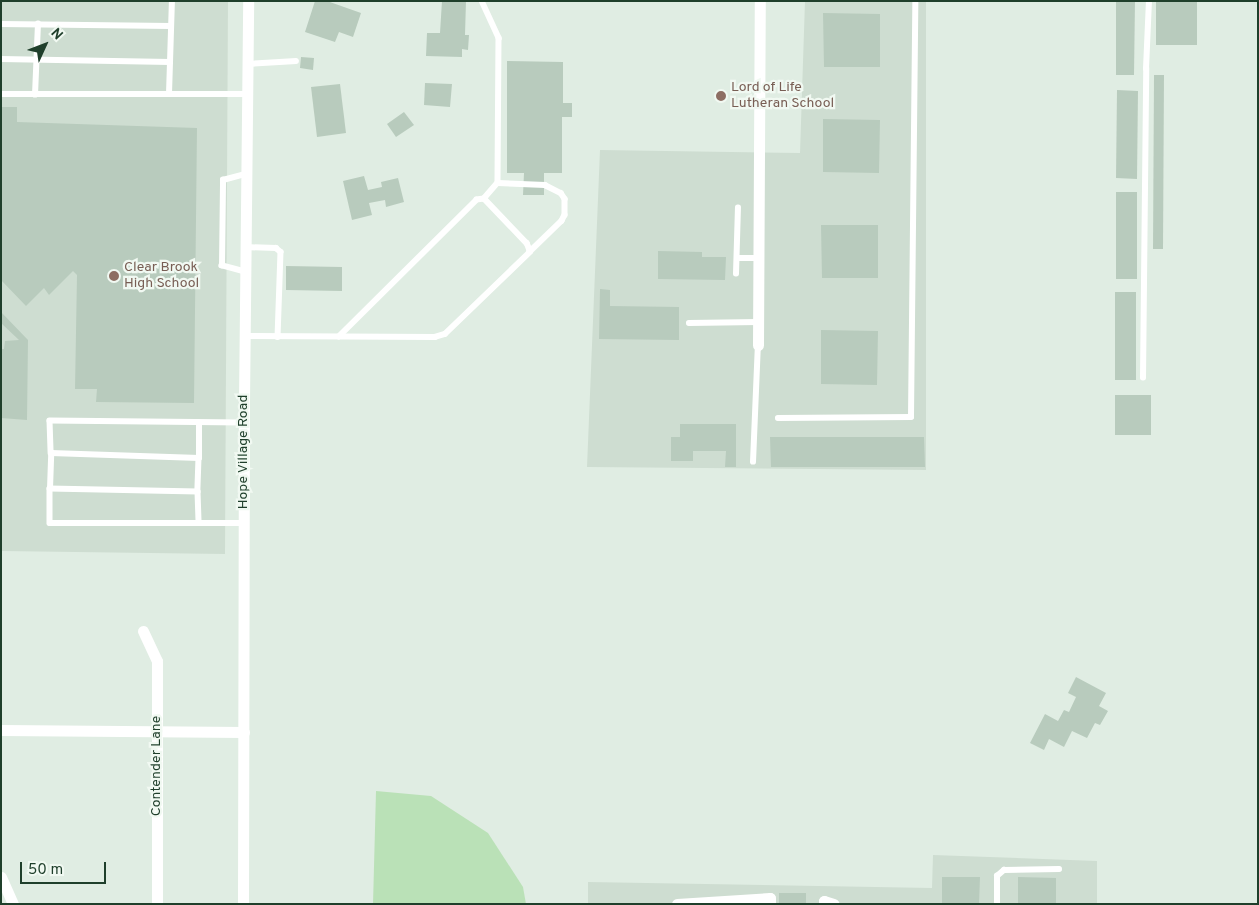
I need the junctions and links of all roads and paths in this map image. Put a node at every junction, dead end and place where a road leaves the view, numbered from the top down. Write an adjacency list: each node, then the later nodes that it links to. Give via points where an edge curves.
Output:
1 (172, 1): 9 (lane)
2 (248, 1): 14 (street, Hope Village Road)
3 (482, 1): 20 (lane, via 499,38)
4 (760, 1): 26 (street)
5 (915, 1): 36 (lane, via 911,417)
6 (1149, 1): 35 (lane)
7 (1, 24): 8 (lane)
8 (38, 24): 9 (lane); 11 (lane)
9 (171, 26): 13 (lane)
10 (1, 59): 11 (lane)
11 (37, 60): 13 (lane); 18 (lane)
12 (296, 61): 14 (lane)
13 (170, 62): 16 (lane)
14 (247, 64): 17 (street, Hope Village Road)
15 (1, 94): 18 (lane)
16 (170, 94): 17 (lane); 18 (lane)
17 (246, 94): 19 (street, Hope Village Road)
18 (35, 95)
19 (246, 174): 23 (street, Hope Village Road); 27 (lane, via 223,180 222,266)
20 (498, 183): 21 (lane); 24 (lane, via 546,185 565,199 562,221)
21 (484, 199): 24 (lane, via 527,244); 33 (lane, via 477,200)
22 (738, 208): 25 (lane)
23 (245, 247): 27 (street, Hope Village Road); 32 (lane, via 276,248 281,252)
24 (530, 252): 33 (lane, via 445,334 435,337)
25 (737, 258): 26 (lane); 28 (lane)
26 (758, 258): 29 (street)
27 (245, 272): 31 (street, Hope Village Road)
28 (736, 274)
29 (758, 322): 30 (lane); 34 (street)
30 (689, 323)
31 (244, 336): 32 (lane); 38 (street, Hope Village Road)
32 (278, 336): 33 (lane)
33 (339, 337)
34 (758, 344): 41 (lane)
35 (1143, 378)
36 (778, 418)
37 (199, 423): 38 (lane); 39 (lane, via 50,421); 40 (lane)
38 (244, 423): 45 (street, Hope Village Road)
39 (51, 453): 40 (lane); 42 (lane)
40 (199, 458): 43 (lane)
41 (753, 462)
42 (50, 490): 43 (lane); 44 (lane, via 50,523)
43 (198, 492): 44 (lane)
44 (198, 523): 45 (lane)
45 (244, 523): 49 (street, Hope Village Road)
46 (143, 631): 48 (street, Contender Lane, via 156,661)
47 (1, 730): 48 (street)
48 (158, 731): 49 (street); 53 (street, Contender Lane)
49 (244, 732): 54 (street, Hope Village Road)
50 (1059, 869): 59 (lane, via 1004,870 997,876)
51 (1, 877): 52 (street)
52 (13, 904)
53 (157, 904)
54 (243, 904)
55 (677, 904): 56 (street, via 770,898)
56 (770, 904)
57 (824, 904): 58 (street, via 824,901)
58 (834, 904)
59 (997, 904)

